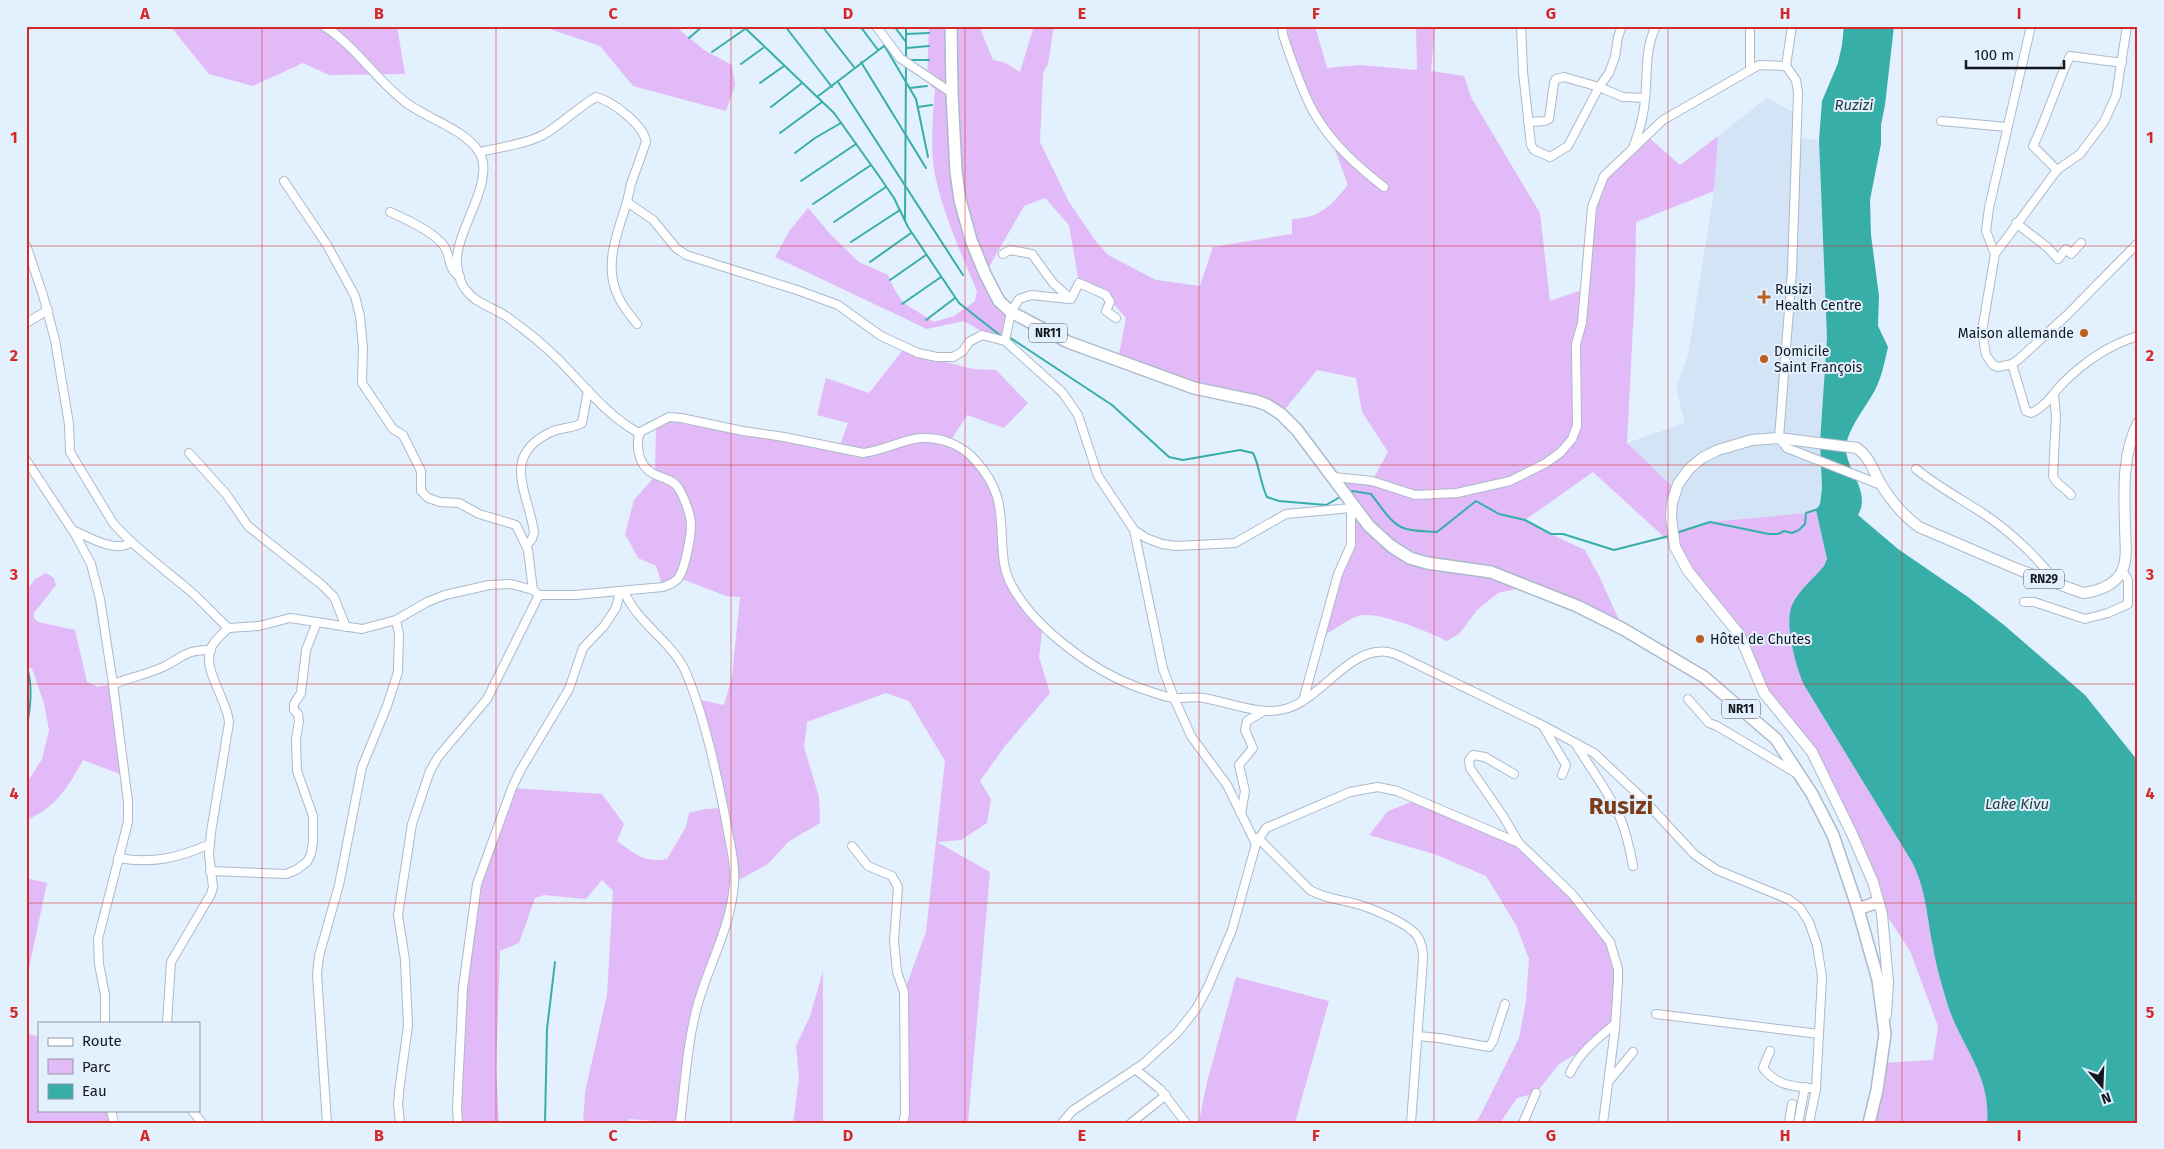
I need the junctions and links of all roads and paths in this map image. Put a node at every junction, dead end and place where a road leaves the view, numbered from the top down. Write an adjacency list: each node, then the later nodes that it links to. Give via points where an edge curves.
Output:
1 (324, 26): 22 (street, via 404,101 456,132)
2 (876, 26): 16 (street, via 902,59)
3 (1282, 26): 25 (street, via 1313,112 1332,139)
4 (1521, 26): 19 (street)
5 (1622, 26): 15 (street, via 1612,66)
6 (1656, 26): 17 (street, via 1647,55)
7 (1750, 26): 14 (street)
8 (1792, 26): 13 (street)
9 (2031, 26): 20 (street)
10 (2127, 26): 12 (street)
11 (954, 29): 16 (highway, NR11)
12 (2122, 63): 23 (street, via 2116,96 2104,122 2080,154); 23 (street, via 2070,56 2033,146)
13 (1786, 66): 14 (street, via 1759,65); 48 (street, via 1796,80 1798,93 1792,271)
14 (1750, 69): 21 (street, via 1663,120)
15 (1599, 87): 17 (street, via 1623,98); 19 (street, via 1564,78 1556,80 1548,119); 19 (street, via 1573,138 1557,155 1550,157 1534,150)
16 (952, 93): 37 (highway, NR11, via 960,200 984,274 1000,301)
17 (1645, 98): 21 (street, via 1641,126)
18 (1941, 121): 20 (street)
19 (1528, 122)
20 (2007, 127): 33 (street, via 1986,231)
21 (1632, 150): 52 (street, via 1604,176 1592,207 1582,323 1576,344 1577,426 1572,439 1561,452 1510,481 1457,493 1415,495 1372,481)
22 (479, 152): 26 (street, via 540,137 596,97 606,100 637,124 646,142); 34 (street, via 483,164 481,184 457,252)
23 (2057, 170): 28 (street)
24 (284, 181): 59 (street, via 327,245 355,296 363,348 362,383 394,429 403,435 421,471 424,496 459,504 516,525)
25 (1384, 188)
26 (628, 202): 40 (street, via 611,251 611,263 614,287); 42 (street, via 653,220 686,255 838,305 881,336 918,352 953,357 982,334)
27 (390, 212): 34 (street, via 414,223 442,244 451,269)
28 (2016, 223): 29 (street, via 2058,259 2066,249 2071,254); 33 (street)
29 (2081, 243)
30 (2138, 243): 43 (street)
31 (26, 245): 36 (street)
32 (1003, 254): 35 (street, via 1010,250 1032,254 1053,283)
33 (1994, 254): 43 (street, via 1982,331 1984,344 1993,365)
34 (460, 277): 44 (street, via 465,289 481,303 518,325)
35 (1071, 299): 37 (street, via 1030,295 1019,299); 38 (street, via 1079,283 1106,295 1110,302 1106,311)
36 (48, 310): 39 (street); 58 (street, via 69,424 70,452 113,523)
37 (1011, 312): 42 (street); 52 (highway, NR11, via 1068,342 1194,388 1267,404 1297,430)
38 (1116, 318)
39 (26, 323)
40 (637, 324)
41 (2138, 336): 45 (street, via 2099,353 2078,369)
42 (1006, 337): 57 (street, via 1062,392 1078,415 1098,476)
43 (2012, 364): 45 (street, via 2026,411 2035,412)
44 (588, 390): 47 (street, via 623,424); 59 (street, via 582,423 560,427 546,434 522,458 520,473 534,532)
45 (2054, 395): 54 (street, via 2053,476)
46 (2138, 423): 60 (main road, via 2126,464 2126,559)
47 (639, 433): 62 (street, via 642,462 655,476 676,484 691,524 682,569 675,582 663,587); 71 (street, via 669,417 863,453 927,437 950,442 970,454 988,474 995,488 1000,506 1003,560 1008,578 1026,608 1063,643 1100,669 1137,687)
48 (1779, 438): 53 (street, via 1783,445 1796,452); 53 (main road, RN29, via 1857,448 1867,456); 88 (main road, via 1734,445 1702,458 1689,468 1678,484 1672,503 1675,547 1688,571 1739,634 1764,692 1812,752 1852,834)
49 (189, 453): 67 (street, via 226,494 248,526 334,597)
50 (26, 460): 56 (street)
51 (1916, 469): 61 (street, via 1986,516 2047,570)
52 (1337, 482): 55 (highway, NR11)
53 (1881, 485): 61 (main road, RN29, via 1909,520 1919,527)
54 (2071, 495)
55 (1352, 504): 57 (street, via 1286,514 1235,543 1162,544); 73 (street, via 1351,546 1338,574); 78 (highway, NR11, via 1377,535 1410,558 1440,566 1491,572 1529,586 1623,629 1704,677 1776,739)
56 (71, 528): 58 (street, via 117,547); 70 (street, via 91,564 100,599)
57 (1134, 530): 71 (street, via 1163,669)
58 (131, 542): 68 (street)
59 (526, 545): 63 (street)
60 (2122, 570): 61 (main road, RN29, via 2111,583 2093,592 2083,593); 64 (street, via 2128,580 2128,604 2093,618 2081,618 2034,602)
61 (2058, 585)
62 (622, 591): 63 (street, via 575,595); 113 (street, via 604,626 582,648 570,689 520,771 477,884 462,988); 114 (street, via 649,628 672,650 686,673 721,794 735,882 731,910 697,1006)
63 (536, 592): 65 (street, via 511,584 489,585 444,595); 112 (street, via 487,699 430,771 412,824 398,915 405,960 408,1026 399,1098)
64 (2024, 602)
65 (396, 620): 67 (street, via 362,629); 111 (street, via 400,634 398,672 362,767 339,885 318,956)
66 (317, 622): 67 (street); 68 (street, via 290,618 259,626); 87 (street, via 306,650 301,693 294,704 299,721 297,771 313,816 311,854 302,867 286,874)
67 (346, 627)
68 (228, 628): 69 (street)
69 (211, 650): 70 (street, via 182,654 163,667); 83 (street, via 210,665 229,723)
70 (113, 684): 85 (street, via 128,802 128,822)
71 (1174, 698): 74 (street, via 1206,698); 80 (street, via 1191,736 1224,781)
72 (1688, 699): 78 (street, via 1709,723)
73 (1303, 702): 74 (street, via 1284,710); 75 (street, via 1352,662 1378,652 1389,652)
74 (1264, 711): 80 (street, via 1246,721 1245,730 1253,748 1239,765 1245,791)
75 (1542, 725): 76 (street); 79 (street, via 1566,765)
76 (1573, 741): 86 (street, via 1621,819); 95 (street, via 1614,770 1695,855 1717,870 1788,899 1800,908 1817,945 1822,977)
77 (1514, 774): 82 (street, via 1485,757 1473,755 1469,760 1470,768)
78 (1800, 775): 89 (highway, NR11, via 1833,835)
79 (1562, 776)
80 (1241, 815): 81 (street)
81 (1257, 841): 82 (street, via 1266,828 1276,822 1350,792 1378,787 1398,791); 97 (street, via 1310,890 1362,906 1415,932 1423,949); 100 (street, via 1232,930 1208,987 1177,1033)
82 (1519, 843): 94 (street, via 1572,894 1610,942 1618,969)
83 (210, 844): 85 (street, via 170,858 141,862); 87 (street)
84 (852, 846): 115 (street, via 868,866 892,876 898,887 894,941 906,1020)
85 (118, 858): 92 (street, via 98,939)
86 (1633, 866)
87 (210, 871): 93 (street, via 211,894 171,962)
88 (1878, 902): 89 (highway); 96 (main road, via 1888,982)
89 (1858, 910): 96 (highway, NR11, via 1878,980)
90 (1505, 1004): 97 (street, via 1489,1047)
91 (1656, 1014): 95 (street)
92 (105, 1022)
93 (167, 1022)
94 (1615, 1024): 101 (street, via 1589,1046); 102 (street)
95 (1819, 1034): 104 (street)
96 (1884, 1034): 126 (highway, NR11)
97 (1418, 1036): 120 (street)
98 (1770, 1051): 103 (street, via 1763,1068 1772,1078 1787,1085)
99 (1633, 1052): 102 (street)
100 (1136, 1069): 106 (street); 116 (street, via 1072,1111)
101 (1570, 1073)
102 (1608, 1082): 122 (street)
103 (1805, 1087): 104 (street); 124 (street)
104 (1816, 1089): 125 (street)
105 (1536, 1093): 121 (street)
106 (1166, 1095): 109 (street); 117 (street)
107 (1792, 1104): 123 (street)
108 (194, 1112): 110 (street)
109 (1178, 1114): 118 (street); 119 (street)
110 (202, 1123)
111 (327, 1123)
112 (400, 1123)
113 (458, 1123)
114 (680, 1123)
115 (903, 1123)
116 (1062, 1123)
117 (1131, 1123)
118 (1174, 1123)
119 (1186, 1123)
120 (1411, 1123)
121 (1523, 1123)
122 (1603, 1123)
123 (1790, 1123)
124 (1798, 1123)
125 (1809, 1123)
126 (1869, 1123)

